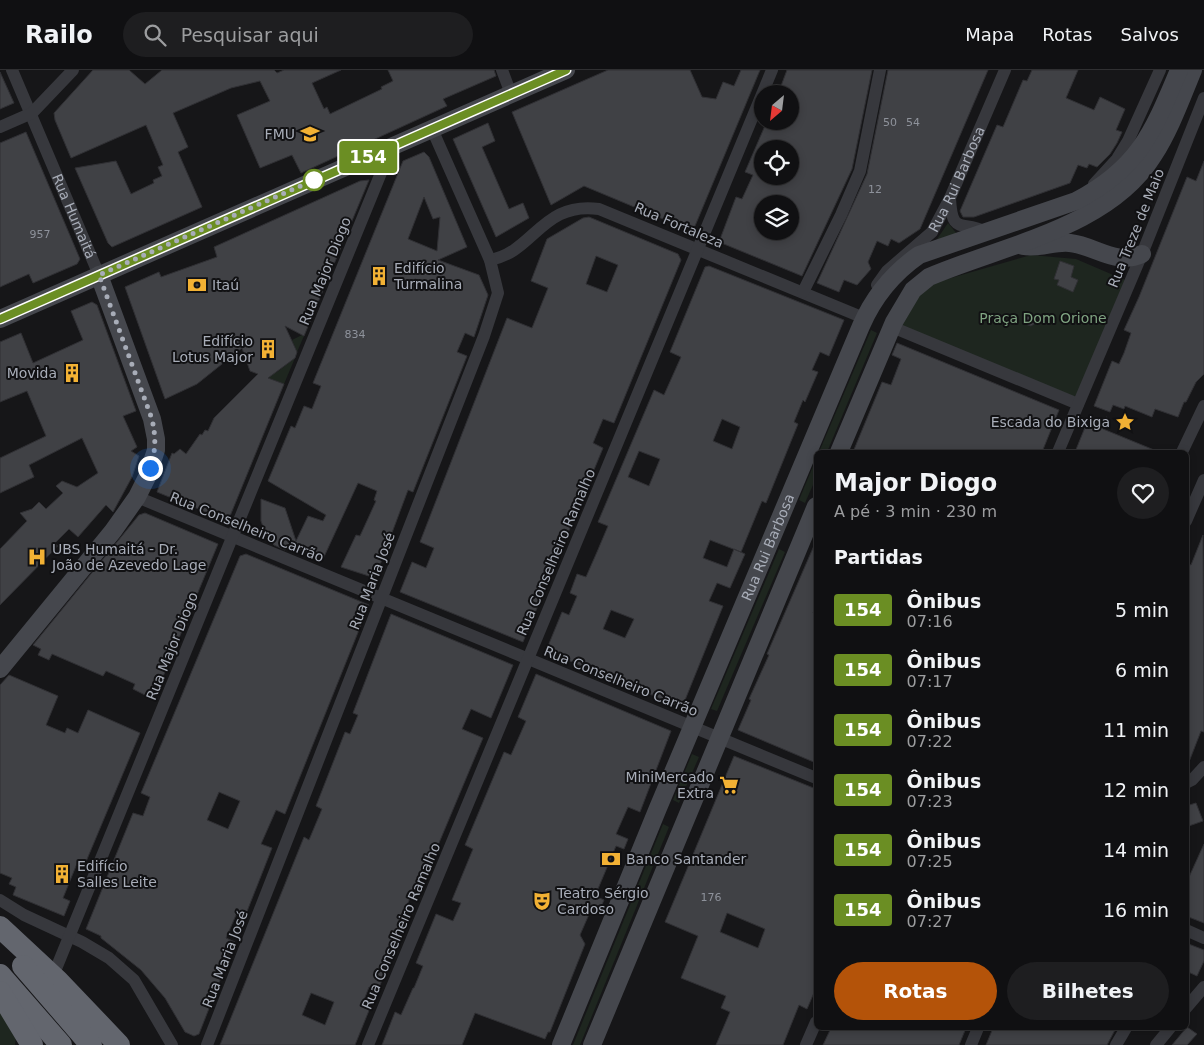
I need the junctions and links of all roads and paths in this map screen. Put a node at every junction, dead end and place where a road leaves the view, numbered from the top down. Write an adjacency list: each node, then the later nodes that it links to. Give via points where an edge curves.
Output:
1 (12, 70): 13 (street, Rua Humaitá)
2 (73, 70): 13 (street)
3 (502, 70): 11 (street)
4 (566, 70): 11 (main road)
5 (772, 70): 21 (street, Rua Conselheiro Ramalho)
6 (880, 70): 25 (street, via 860,171)
7 (1005, 70): 17 (street, Rua Rui Barbosa)
8 (1160, 70): 18 (street, via 1141,116 1117,159)
9 (1179, 70): 18 (main road, via 1160,117 1133,159 1099,189)
10 (1193, 70): 20 (main road, via 1153,157 1120,195 1074,221)
11 (511, 94): 15 (main road)
12 (1204, 98): 22 (street, Rua Treze de Maio)
13 (32, 113): 14 (street); 24 (street, Rua Humaitá)
14 (0, 127)
15 (432, 129): 16 (main road); 23 (street, Rua Maria José)
16 (392, 146): 24 (main road); 41 (street, Rua Major Diogo)
17 (950, 198): 19 (street, via 950,213 957,224); 26 (street, Rua Rui Barbosa, via 932,232 886,271 873,292)
18 (1076, 201): 19 (main road)
19 (986, 232): 26 (main road, via 919,255 898,270)
20 (1013, 245): 22 (main road, via 1028,247 1069,243 1120,259); 28 (main road, via 929,277 913,290)
21 (698, 249): 23 (street, Rua Fortaleza, via 617,215 585,207 557,216 540,226 511,253); 25 (street, Rua Fortaleza); 44 (street, Rua Conselheiro Ramalho)
22 (1142, 254): 29 (street, Rua Treze de Maio)
23 (490, 260): 43 (street, Rua Maria José, via 498,293 492,312)
24 (99, 275): 27 (main road); 35 (main road, Rua Humaitá, via 156,438 156,450)
25 (803, 292): 26 (street, Rua Fortaleza)
26 (868, 311): 36 (main road, Rua Rui Barbosa)
27 (0, 319)
28 (892, 327): 29 (street); 31 (main road)
29 (1078, 404): 32 (street, Rua Treze de Maio)
30 (1204, 406): 33 (street)
31 (840, 450)
32 (1059, 450)
33 (1183, 450)
34 (1204, 480): 39 (street)
35 (137, 497): 41 (street, Rua Conselheiro Carrão); 45 (main road, Rua Humaitá)
36 (784, 508): 37 (main road, via 789,515 795,516); 40 (main road, Rua Rui Barbosa)
37 (814, 510)
38 (814, 512): 42 (main road, Rua Rui Barbosa)
39 (1189, 514)
40 (772, 535): 42 (main road, via 787,535); 46 (main road, Rua Rui Barbosa)
41 (234, 537): 43 (street, Rua Conselheiro Carrão); 56 (street, Rua Major Diogo)
42 (798, 547): 47 (main road, Rua Rui Barbosa)
43 (381, 598): 44 (street, Rua Conselheiro Carrão); 73 (street, Rua Maria José)
44 (528, 659): 46 (street, Rua Conselheiro Carrão); 74 (street, Rua Conselheiro Ramalho)
45 (0, 669)
46 (692, 726): 47 (street, Rua Conselheiro Carrão); 51 (main road, Rua Rui Barbosa)
47 (718, 737): 49 (street, Rua Conselheiro Carrão); 52 (main road, Rua Rui Barbosa)
48 (1204, 767): 50 (street)
49 (814, 777)
50 (1189, 782)
51 (658, 808): 52 (main road); 75 (main road, Rua Rui Barbosa)
52 (684, 819): 76 (main road, Rua Rui Barbosa)
53 (0, 900): 56 (street)
54 (0, 927): 72 (highway, bridge)
55 (1189, 931): 57 (street)
56 (70, 936): 67 (street, via 105,955 134,980); 68 (street, Rua Major Diogo)
57 (1204, 938)
58 (0, 939): 71 (highway, bridge)
59 (0, 975): 70 (highway, bridge)
60 (1204, 987): 62 (street)
61 (0, 992): 69 (highway, bridge)
62 (1189, 1004)
63 (814, 1027): 77 (street)
64 (977, 1030): 78 (street)
65 (1125, 1030): 79 (street)
66 (1168, 1030): 80 (street)
67 (174, 1044)
68 (23, 1045)
69 (32, 1045)
70 (61, 1045)
71 (91, 1045)
72 (119, 1045)
73 (207, 1045)
74 (368, 1045)
75 (561, 1045)
76 (592, 1045)
77 (806, 1045)
78 (971, 1045)
79 (1116, 1045)
80 (1156, 1045)

